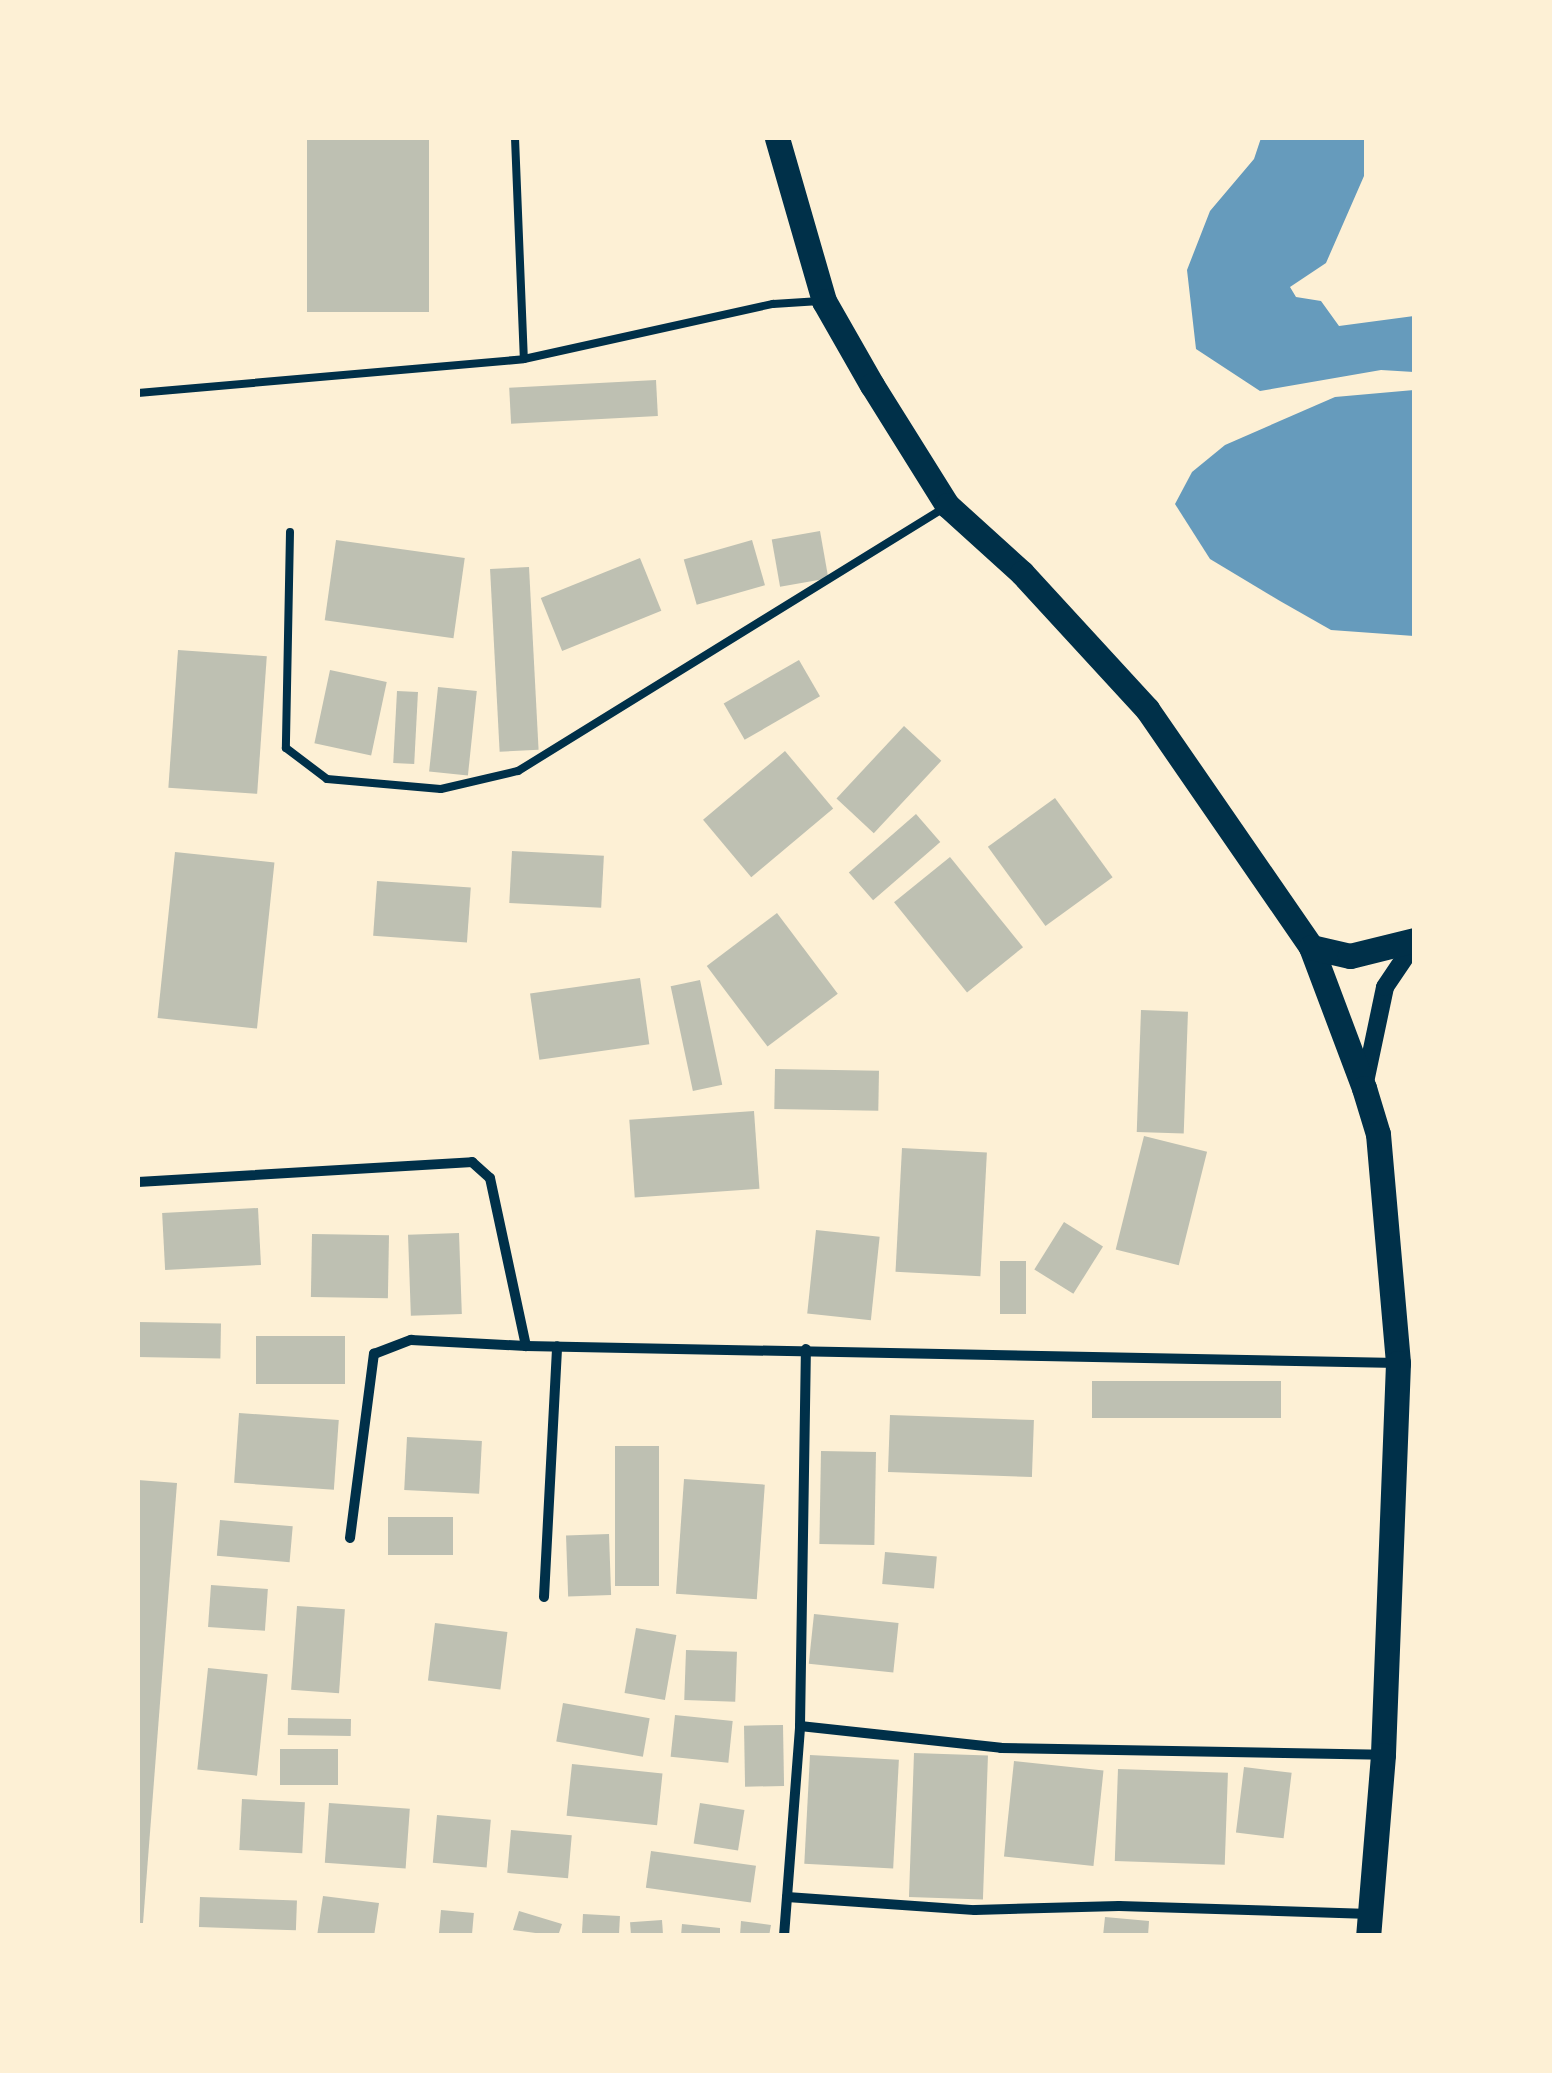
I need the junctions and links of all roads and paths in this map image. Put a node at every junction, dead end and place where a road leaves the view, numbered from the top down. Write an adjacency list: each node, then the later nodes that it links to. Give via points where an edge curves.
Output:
1 (515, 138): 4 (lane)
2 (777, 138): 3 (main road)
3 (824, 301): 4 (lane, via 773,304); 6 (main road)
4 (524, 358): 5 (lane)
5 (138, 393)
6 (947, 506): 7 (lane, via 518,771 441,789 327,779 286,748); 9 (main road, via 1022,573 1147,709)
7 (290, 532)
8 (1414, 942): 9 (main road, via 1350,956); 10 (street, via 1385,988)
9 (1311, 947): 10 (main road)
10 (1364, 1088): 15 (main road, via 1378,1134)
11 (138, 1182): 12 (street, via 472,1162 490,1178)
12 (526, 1346): 13 (street); 16 (street, via 411,1340 374,1354)
13 (558, 1346): 14 (street); 17 (street)
14 (806, 1349): 15 (street); 18 (street)
15 (1406, 1363): 19 (main road)
16 (350, 1538)
17 (544, 1597)
18 (800, 1726): 19 (street, via 1001,1748); 20 (street)
19 (1383, 1755): 21 (main road)
20 (787, 1897): 21 (street, via 975,1910 1119,1906); 22 (street)
21 (1369, 1924)
22 (784, 1936)

